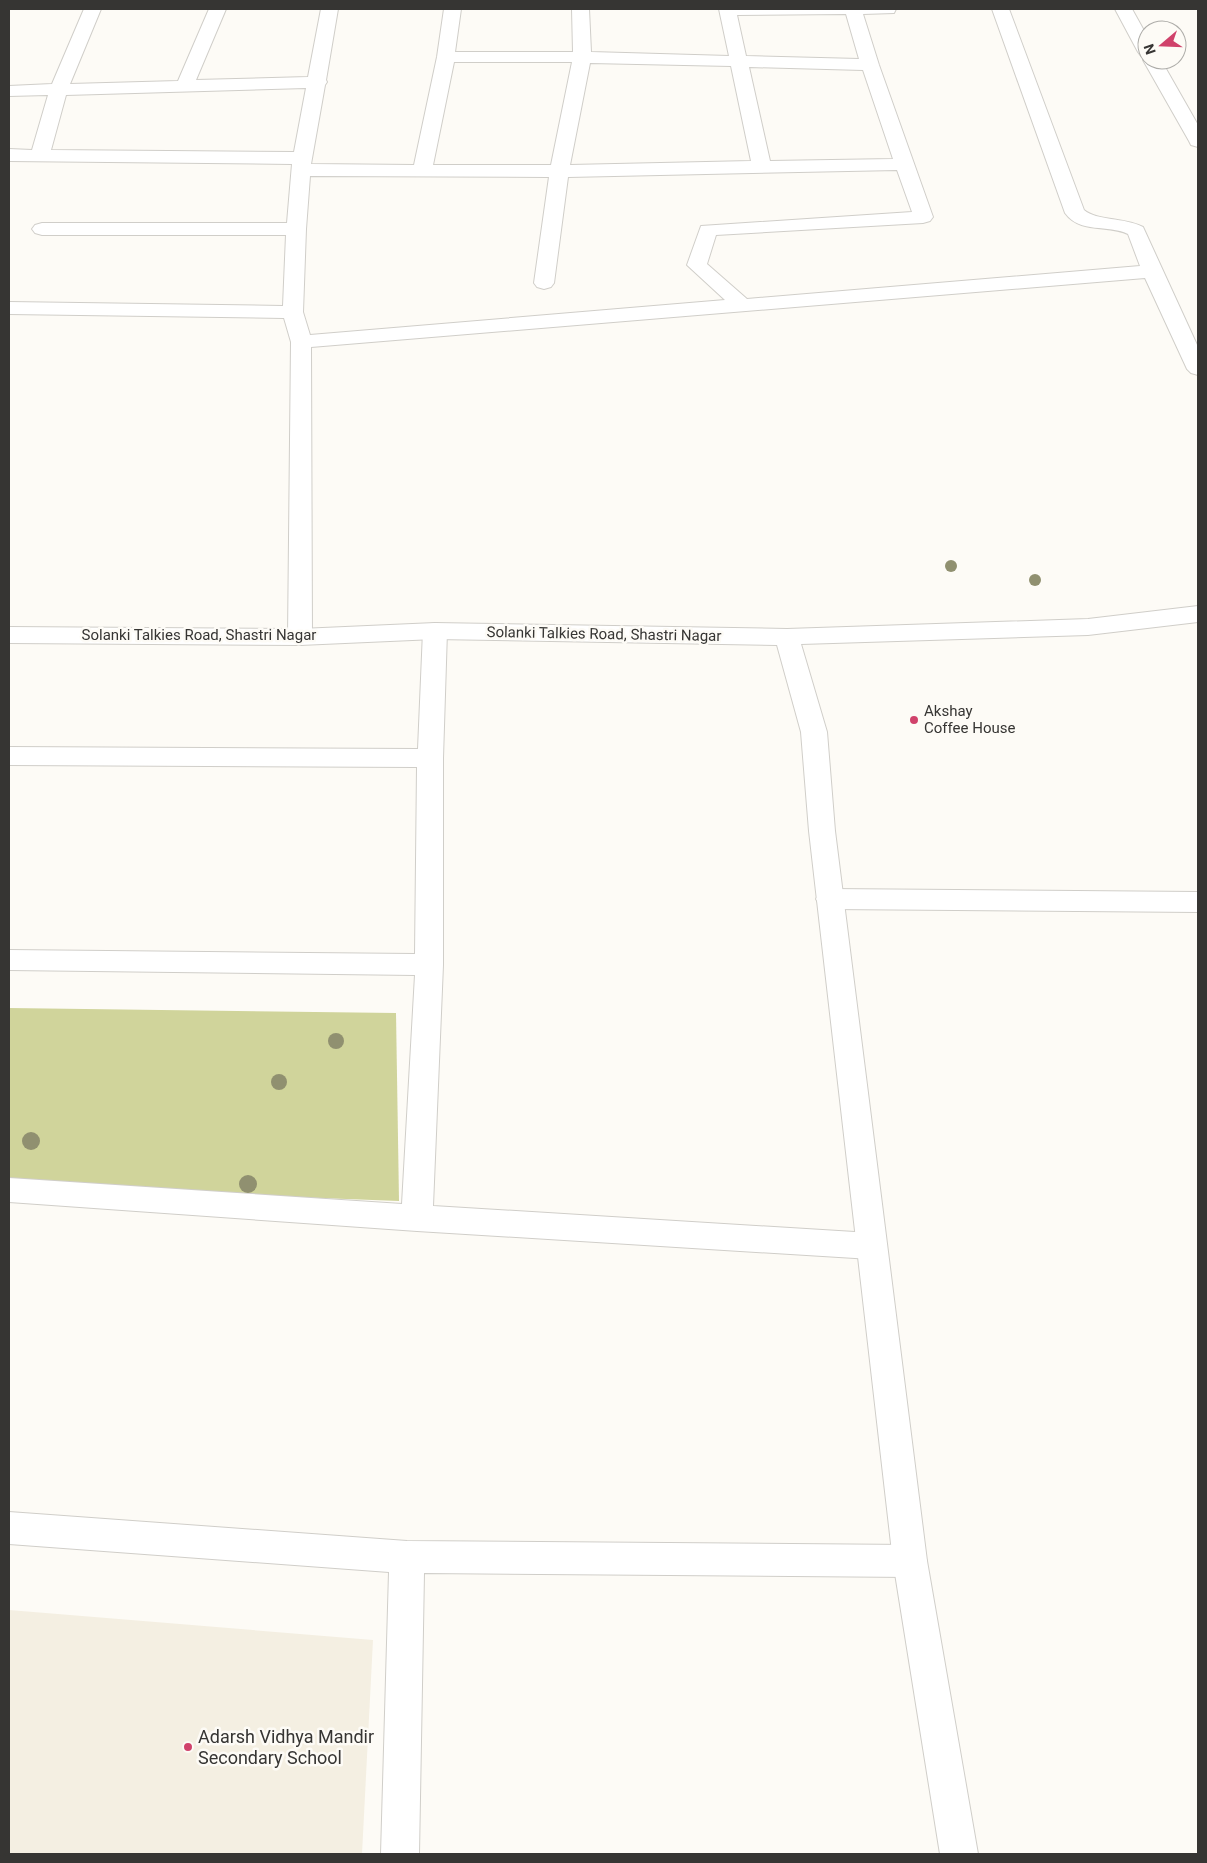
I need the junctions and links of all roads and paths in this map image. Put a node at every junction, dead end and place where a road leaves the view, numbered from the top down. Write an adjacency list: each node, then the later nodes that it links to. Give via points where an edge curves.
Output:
1 (92, 9): 19 (street)
2 (217, 9): 18 (street)
3 (330, 9): 17 (street)
4 (452, 9): 12 (street)
5 (581, 9): 13 (street)
6 (727, 9): 10 (street); 14 (street)
7 (888, 9): 10 (street)
8 (1001, 9): 31 (street, via 1075,214 1090,222 1120,223 1136,232)
9 (1123, 9): 11 (street)
10 (854, 10): 15 (street)
11 (1137, 34)
12 (446, 57): 13 (street); 27 (street)
13 (582, 57): 14 (street); 28 (street)
14 (739, 61): 15 (street); 26 (street)
15 (870, 64): 25 (street)
16 (1158, 70): 21 (street)
17 (318, 82): 18 (street); 24 (street)
18 (185, 86): 19 (street)
19 (59, 89): 20 (street); 23 (street)
20 (9, 91)
21 (1198, 141)
22 (9, 155): 23 (street)
23 (40, 156): 24 (street)
24 (302, 164): 27 (street); 29 (street)
25 (904, 164): 26 (street); 33 (street, via 922,217 708,230 697,265)
26 (762, 167): 28 (street)
27 (423, 169): 28 (street)
28 (559, 171): 32 (street)
29 (296, 228): 30 (street); 35 (street)
30 (42, 229)
31 (1152, 271): 33 (street); 37 (street)
32 (544, 283)
33 (741, 304): 36 (street)
34 (9, 308): 35 (street)
35 (292, 312): 36 (street)
36 (302, 342): 41 (street)
37 (1198, 369)
38 (1198, 614): 42 (street, Solanki Talkies Road, Shastri Nagar, via 1088,628)
39 (435, 631): 41 (street, Solanki Talkies Road, Shastri Nagar); 42 (street, Solanki Talkies Road, Shastri Nagar); 44 (street)
40 (9, 636): 41 (street, Solanki Talkies Road, Shastri Nagar)
41 (300, 637)
42 (787, 637): 45 (street, via 814,732)
43 (9, 756): 44 (street)
44 (430, 758): 48 (street)
45 (830, 899): 46 (street); 51 (street)
46 (1198, 902)
47 (9, 960): 48 (street)
48 (429, 965): 50 (street)
49 (9, 1190): 50 (street)
50 (417, 1218): 51 (street)
51 (871, 1246): 54 (street)
52 (9, 1528): 53 (street)
53 (407, 1557): 54 (street); 55 (street)
54 (910, 1561): 56 (street)
55 (400, 1854)
56 (959, 1854)

